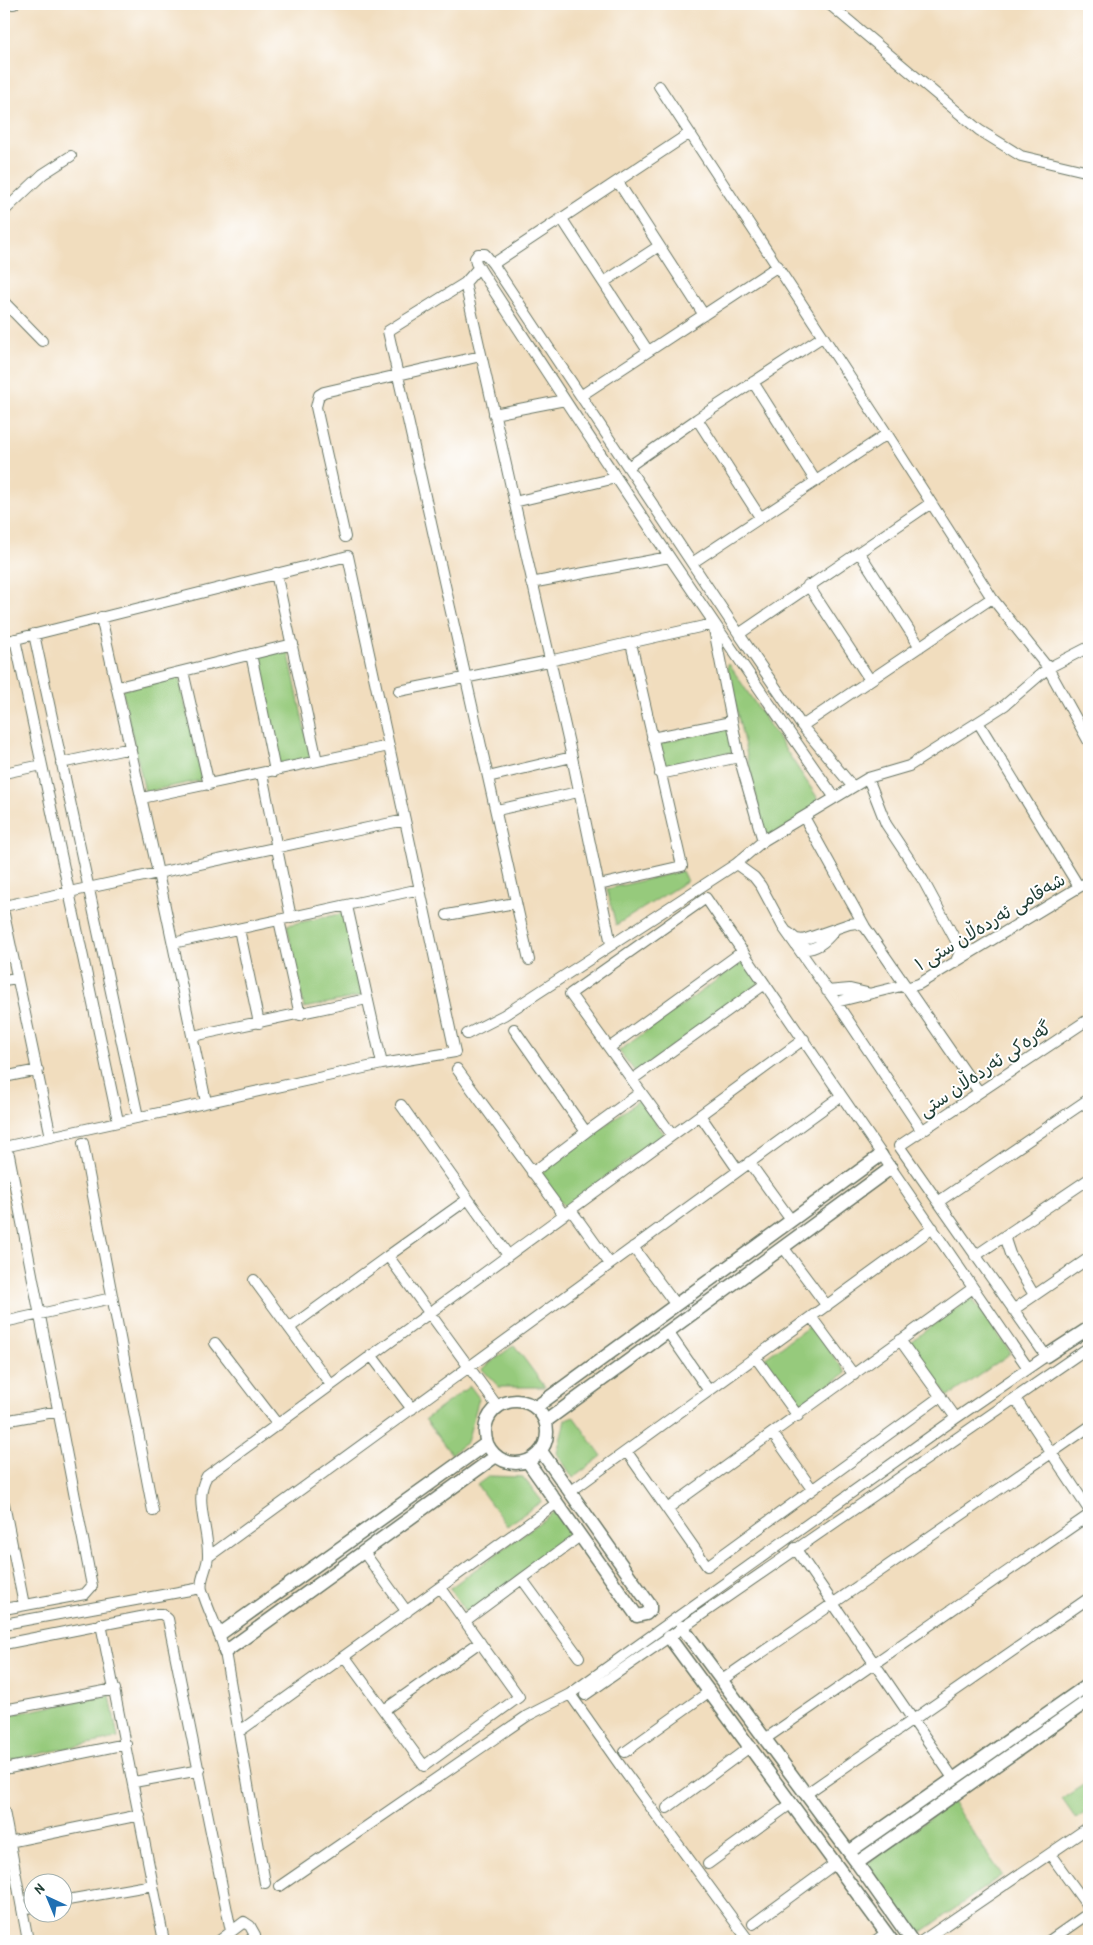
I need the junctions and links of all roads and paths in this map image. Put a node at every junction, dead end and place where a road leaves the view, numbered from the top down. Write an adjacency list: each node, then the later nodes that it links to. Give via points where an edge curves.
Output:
1 (7, 4): 2 (street)
2 (14, 4)
3 (830, 4): 7 (street, via 998,143 1021,156)
4 (658, 86): 5 (street)
5 (690, 133): 8 (street); 13 (street)
6 (71, 156): 9 (street, via 44,174)
7 (1089, 172)
8 (618, 182): 10 (street); 11 (street)
9 (4, 211)
10 (562, 219): 12 (street); 15 (street)
11 (659, 246): 15 (street); 18 (street)
12 (493, 264): 14 (street, via 487,255 480,253 475,258); 25 (street)
13 (778, 266): 18 (street); 19 (street)
14 (478, 267): 16 (street); 26 (street)
15 (604, 282): 21 (street)
16 (465, 283): 22 (street); 23 (street, via 388,330)
17 (4, 302): 20 (street)
18 (704, 314): 21 (street)
19 (822, 337): 24 (street); 29 (street)
20 (42, 341)
21 (648, 351): 25 (street)
22 (481, 356): 23 (street); 27 (street)
23 (398, 376): 38 (street, via 324,392 316,401); 60 (street)
24 (753, 382): 28 (street); 32 (street)
25 (582, 395): 30 (street)
26 (566, 400): 27 (street); 31 (street)
27 (494, 414): 33 (street)
28 (697, 418): 30 (street); 37 (street)
29 (887, 434): 32 (street); 35 (street)
30 (628, 467): 34 (street)
31 (616, 478): 33 (street); 36 (street)
32 (815, 480): 37 (street)
33 (514, 502): 43 (street)
34 (651, 503): 36 (street); 41 (street)
35 (931, 503): 39 (street); 45 (street)
36 (638, 511): 40 (street)
37 (760, 517): 41 (street)
38 (345, 537)
39 (859, 552): 44 (street); 54 (street)
40 (668, 557): 43 (street); 47 (street)
41 (692, 563): 49 (street)
42 (276, 573): 46 (street); 53 (street); 69 (street, via 348,556)
43 (531, 583): 57 (street)
44 (808, 585): 49 (street); 61 (street)
45 (992, 598): 54 (street); 58 (street)
46 (101, 617): 48 (street); 62 (street)
47 (714, 624): 52 (street); 64 (street); 86 (street)
48 (34, 634): 50 (street); 74 (street)
49 (738, 634): 66 (street)
50 (15, 639): 51 (street); 75 (street)
51 (4, 642)
52 (631, 643): 57 (street); 67 (street)
53 (292, 644): 56 (street); 73 (street)
54 (920, 647): 61 (street)
55 (1089, 648): 58 (street)
56 (251, 654): 59 (street); 76 (street)
57 (549, 661): 60 (street); 71 (street)
58 (1048, 668): 65 (street, via 1005,706); 68 (street)
59 (183, 671): 62 (street); 82 (street)
60 (465, 677): 63 (street); 80 (street)
61 (870, 680): 66 (street)
62 (118, 687): 70 (street)
63 (399, 691)
64 (731, 722): 67 (street); 72 (street)
65 (978, 722): 81 (street, via 909,766); 96 (street)
66 (802, 726): 83 (street)
67 (652, 738): 79 (street)
68 (1089, 742)
69 (389, 746): 73 (street); 89 (street)
70 (131, 748): 74 (street); 85 (street)
71 (572, 757): 80 (street); 84 (street)
72 (739, 757): 79 (street); 90 (street)
73 (317, 761): 76 (street)
74 (62, 763): 97 (street)
75 (42, 765): 77 (street); 99 (street)
76 (275, 771): 78 (street)
77 (4, 773)
78 (262, 774): 82 (street); 91 (street)
79 (660, 774): 95 (street, via 682,866)
80 (488, 776): 87 (street)
81 (868, 778): 83 (street); 116 (street, via 886,824 960,948)
82 (209, 785): 85 (street)
83 (853, 787): 86 (street)
84 (578, 792): 87 (street); 95 (street)
85 (142, 798): 93 (street)
86 (834, 798): 88 (street)
87 (497, 810): 100 (street)
88 (804, 817): 90 (street); 107 (street)
89 (405, 820): 91 (street); 98 (street)
90 (763, 841): 92 (street)
91 (278, 848): 93 (street); 105 (street)
92 (736, 864): 110 (street, via 758,882); 112 (street)
93 (158, 873): 97 (street); 111 (street)
94 (1089, 881): 96 (street, شەقامی ئەردەڵان ستی ١)
95 (599, 885): 112 (street)
96 (1079, 887): 116 (street, شەقامی ئەردەڵان ستی ١)
97 (88, 888): 99 (street); 145 (street)
98 (420, 889): 102 (street); 133 (street, via 455,1052)
99 (71, 892): 101 (street); 146 (street)
100 (515, 903): 104 (street); 115 (street)
101 (4, 906)
102 (347, 906): 105 (street); 123 (street)
103 (4, 914): 117 (street)
104 (447, 915)
105 (291, 918): 106 (street)
106 (279, 920): 108 (street); 125 (street)
107 (865, 927): 109 (street, via 856,923); 120 (street)
108 (239, 929): 111 (street); 127 (street)
109 (834, 930): 110 (street, via 803,940); 113 (street, via 818,945 805,950)
110 (786, 931): 113 (street)
111 (173, 943): 130 (street)
112 (611, 944): 129 (street, via 504,1015)
113 (798, 948): 121 (street)
114 (743, 952): 119 (street); 132 (street); 132 (street, via 706,898 570,994)
115 (529, 960)
116 (956, 961): 120 (street, شەقامی ئەردەڵان ستی ١, via 919,984)
117 (17, 978): 118 (street); 135 (street)
118 (4, 980)
119 (765, 984): 131 (street); 137 (street)
120 (906, 988): 122 (street, شەقامی ئەردەڵان ستی ١, via 901,986); 139 (street)
121 (827, 991): 122 (street, via 850,989); 124 (street)
122 (871, 994): 124 (street, شەقامی ئەردەڵان ستی ١)
123 (367, 999): 125 (street); 133 (street)
124 (836, 1002): 148 (street)
125 (300, 1015): 127 (street)
126 (1089, 1019): 139 (street, گەرەکی ئەردەڵان ستی)
127 (259, 1023): 130 (street)
128 (514, 1029): 147 (street)
129 (467, 1034)
130 (193, 1036): 142 (street)
131 (804, 1039): 140 (street); 144 (street)
132 (609, 1048): 137 (street)
133 (382, 1064): 142 (street)
134 (457, 1069): 157 (street)
135 (38, 1070): 136 (street); 150 (street)
136 (4, 1077)
137 (633, 1079): 138 (street)
138 (641, 1092): 147 (street); 149 (street)
139 (979, 1092): 148 (street, گەرەکی ئەردەڵان ستی)
140 (841, 1096): 153 (street); 154 (street)
141 (1089, 1099): 160 (street)
142 (206, 1102): 145 (street)
143 (401, 1105): 159 (street)
144 (700, 1114): 149 (street); 156 (street)
145 (138, 1117): 146 (street)
146 (118, 1121): 150 (street)
147 (586, 1132): 157 (street)
148 (922, 1132): 160 (street, گەرەکی ئەردەڵان ستی, via 899,1146)
149 (672, 1134): 161 (street)
150 (51, 1137): 152 (street)
151 (83, 1143): 175 (street)
152 (7, 1151): 180 (street)
153 (881, 1155): 155 (street); 162 (street)
154 (749, 1162): 156 (street); 162 (street)
155 (891, 1168): 163 (street); 166 (street)
156 (738, 1170): 165 (street)
157 (532, 1172): 161 (street)
158 (1089, 1179): 164 (street)
159 (468, 1199): 167 (street); 168 (street)
160 (938, 1202): 169 (street)
161 (567, 1212): 167 (street); 171 (street)
162 (791, 1220): 176 (street)
163 (933, 1228): 173 (street); 177 (street)
164 (1008, 1234): 169 (street); 174 (street, via 1005,1239 1010,1254)
165 (633, 1247): 171 (street); 176 (street)
166 (783, 1247): 177 (street); 185 (street)
167 (508, 1255): 179 (street)
168 (388, 1256): 179 (street); 183 (street)
169 (975, 1256): 178 (street)
170 (1089, 1258): 174 (street)
171 (610, 1264): 192 (street)
172 (254, 1280): 183 (street)
173 (973, 1288): 186 (street); 193 (street)
174 (1034, 1295): 178 (street)
175 (112, 1298): 180 (street); 222 (street)
176 (676, 1305): 200 (street)
177 (827, 1306): 181 (street)
178 (1013, 1310): 190 (street)
179 (430, 1312): 189 (street); 192 (street)
180 (39, 1314): 182 (street); 202 (street)
181 (812, 1318): 191 (street); 194 (street)
182 (4, 1322)
183 (290, 1328): 195 (street)
184 (1089, 1328): 190 (street)
185 (668, 1332): 196 (street); 206 (street)
186 (900, 1340): 194 (street); 197 (street)
187 (215, 1343): 207 (street)
188 (1089, 1347): 198 (street)
189 (371, 1354): 195 (street); 201 (street)
190 (1046, 1356): 193 (street)
191 (756, 1358): 196 (street); 203 (street)
192 (468, 1367): 199 (street); 201 (street)
193 (1028, 1368): 204 (street)
194 (854, 1375): 203 (street)
195 (331, 1385): 207 (street)
196 (709, 1391): 212 (street)
197 (941, 1396): 204 (street); 216 (street)
198 (1015, 1398): 213 (street); 225 (street)
199 (498, 1407): 200 (street, via 520,1401); 210 (street, via 485,1427)
200 (536, 1408): 206 (street)
201 (412, 1409): 227 (street)
202 (59, 1411): 205 (street); 233 (street, via 92,1586 85,1594)
203 (798, 1416): 209 (street)
204 (956, 1418): 252 (street)
205 (4, 1421)
206 (546, 1421): 211 (street, via 547,1433)
207 (278, 1425): 227 (street, via 207,1476 202,1483)
208 (1089, 1427): 213 (street)
209 (773, 1434): 216 (street); 220 (street)
210 (487, 1443): 214 (street); 240 (street)
211 (541, 1451): 215 (street); 217 (street)
212 (627, 1452): 217 (street); 220 (street)
213 (1052, 1453): 221 (street); 232 (street)
214 (496, 1456): 215 (street, via 508,1462); 226 (street)
215 (528, 1462): 218 (street)
216 (812, 1489): 220 (street, via 707,1566)
217 (570, 1492): 224 (street, via 650,1605 646,1614 636,1616)
218 (557, 1503): 224 (street); 230 (street)
219 (4, 1504): 233 (street)
220 (667, 1509)
221 (1089, 1510)
222 (153, 1511)
223 (1089, 1515): 247 (street)
224 (580, 1536): 228 (street)
225 (795, 1548): 232 (street); 239 (street)
226 (363, 1551): 235 (street); 244 (street)
227 (208, 1557): 229 (street)
228 (522, 1579): 236 (street); 246 (street)
229 (201, 1588): 237 (street); 240 (street)
230 (440, 1588): 235 (street); 236 (street)
231 (1089, 1598): 258 (street)
232 (834, 1604): 247 (street); 248 (street)
233 (24, 1605): 234 (street)
234 (4, 1609)
235 (407, 1612): 245 (street)
236 (465, 1621): 242 (street)
237 (4, 1624)
238 (101, 1624): 243 (street); 250 (street); 267 (street, via 159,1614 168,1618)
239 (682, 1627): 241 (street); 248 (street)
240 (220, 1634): 244 (street)
241 (669, 1637): 251 (street); 253 (street)
242 (480, 1642): 256 (street); 256 (street, via 519,1697 424,1766)
243 (4, 1644)
244 (225, 1652): 260 (street)
245 (346, 1657): 256 (street); 260 (street)
246 (579, 1657)
247 (874, 1662): 258 (street); 261 (street)
248 (722, 1680): 261 (street)
249 (1089, 1684): 257 (street)
250 (115, 1689): 255 (street); 262 (street)
251 (710, 1690): 263 (street); 264 (street)
252 (570, 1694): 285 (street, via 527,1716); 298 (street)
253 (585, 1696)
254 (1089, 1700): 259 (street)
255 (4, 1710)
256 (384, 1710)
257 (1048, 1712): 259 (street); 269 (street)
258 (913, 1719): 269 (street); 271 (street)
259 (1056, 1723): 281 (street)
260 (240, 1731): 283 (street)
261 (765, 1739): 265 (street)
262 (126, 1744): 266 (street); 270 (street)
263 (751, 1746): 268 (street); 273 (street)
264 (626, 1752)
265 (784, 1765): 268 (street); 271 (street)
266 (4, 1769)
267 (200, 1770): 270 (street); 292 (street)
268 (772, 1774): 272 (street)
269 (953, 1778): 278 (street)
270 (134, 1782): 275 (street)
271 (806, 1794): 278 (street)
272 (792, 1803): 280 (street); 282 (street)
273 (667, 1808)
274 (4, 1811): 277 (street)
275 (140, 1815): 277 (street); 284 (street)
276 (1089, 1827): 279 (street)
277 (7, 1842): 286 (street)
278 (849, 1852): 281 (street)
279 (1050, 1854): 288 (street); 301 (street)
280 (836, 1863): 291 (street); 293 (street)
281 (857, 1863): 300 (street)
282 (708, 1864)
283 (265, 1884)
284 (153, 1885): 287 (street); 295 (street)
285 (280, 1886)
286 (22, 1892)
287 (72, 1900)
288 (1089, 1908)
289 (1089, 1913): 302 (street)
290 (27, 1922): 294 (street)
291 (753, 1924)
292 (231, 1931): 296 (street); 297 (street, via 244,1922 248,1923 255,1935)
293 (889, 1937): 299 (street)
294 (28, 1941)
295 (164, 1941)
296 (219, 1941)
297 (249, 1941)
298 (749, 1941)
299 (875, 1941)
300 (912, 1941)
301 (922, 1941)
302 (1049, 1941)

